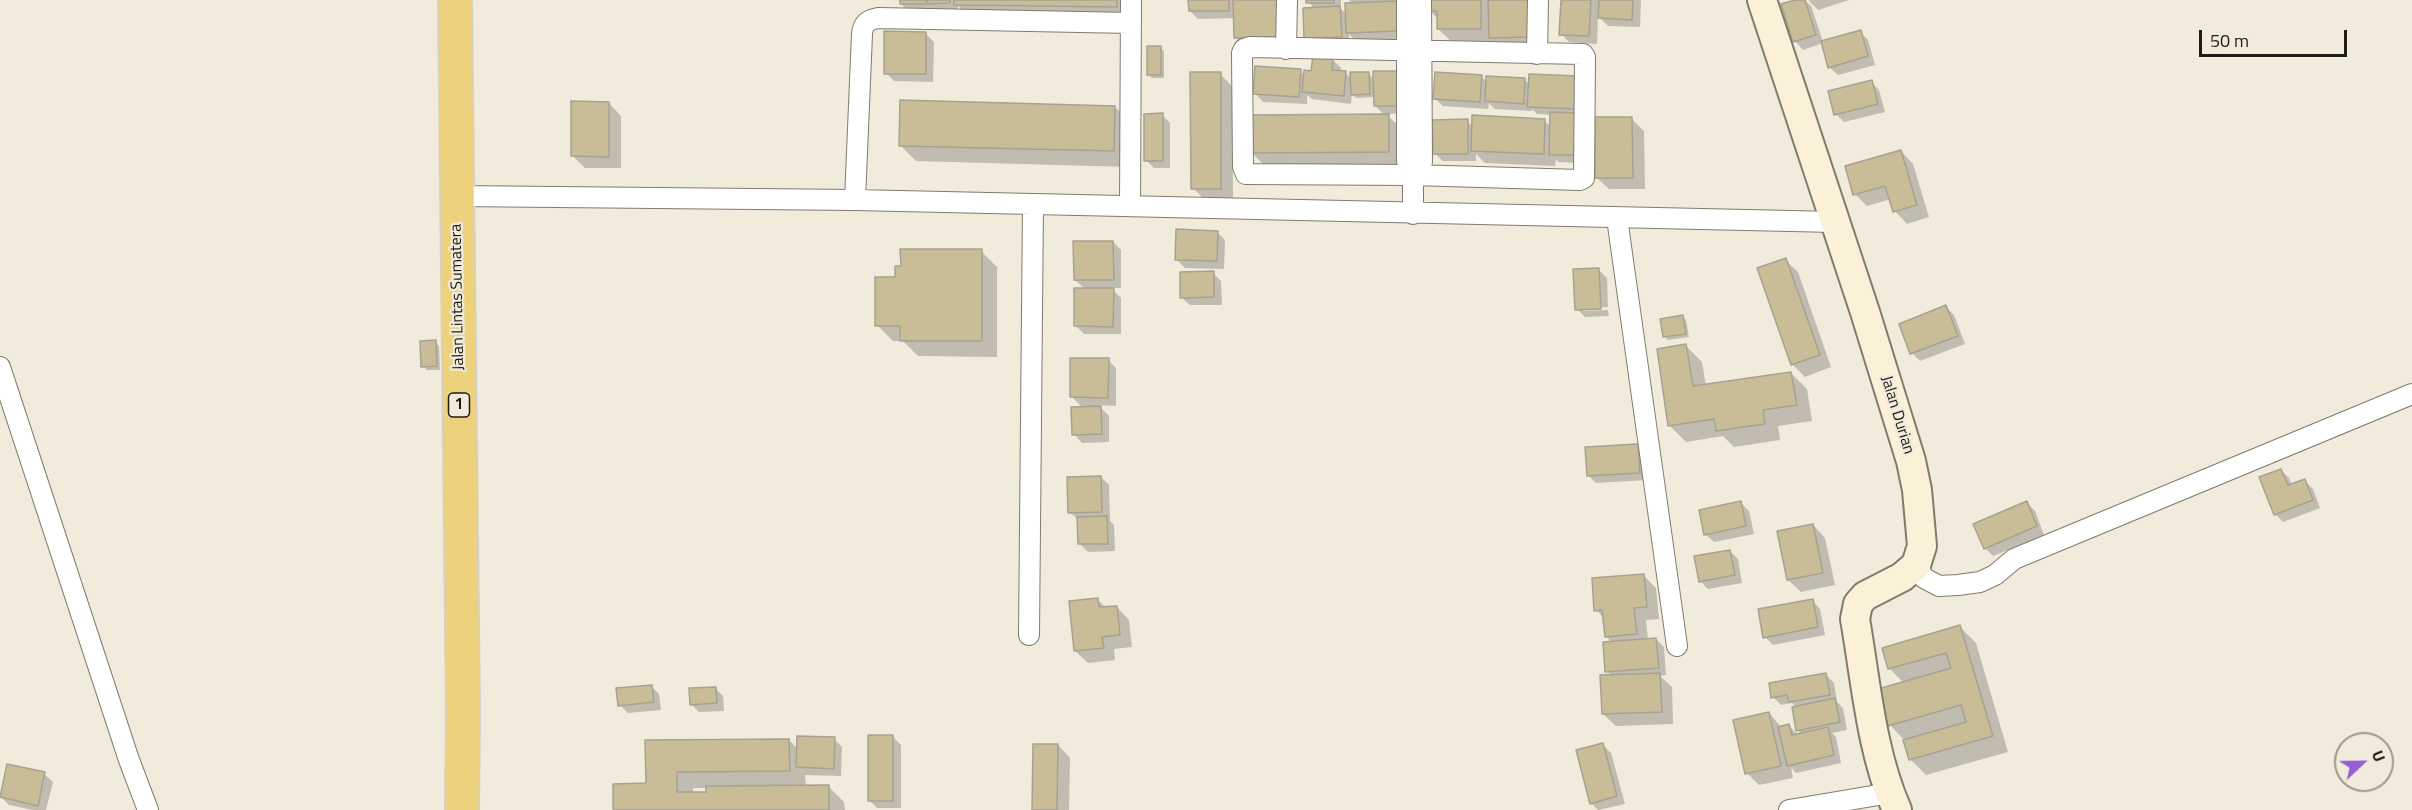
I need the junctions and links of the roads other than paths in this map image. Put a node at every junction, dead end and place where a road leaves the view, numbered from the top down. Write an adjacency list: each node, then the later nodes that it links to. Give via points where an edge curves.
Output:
1 (455, 0): 13 (highway, Jalan Lintas Sumatera / 1)
2 (1131, 0): 8 (street)
3 (1287, 0): 9 (street)
4 (1407, 0): 10 (street)
5 (1421, 0): 10 (street)
6 (1538, 0): 11 (street)
7 (1762, 0): 19 (street, Jalan Durian)
8 (1131, 23): 14 (street, via 869,20 862,34); 16 (street)
9 (1286, 49): 10 (street); 12 (street, via 1250,47 1242,53 1244,172)
10 (1414, 51): 11 (street); 12 (street, via 1407,161)
11 (1537, 54): 12 (street, via 1585,57 1584,178)
12 (1413, 175): 17 (street)
13 (457, 196): 14 (street); 27 (highway, Jalan Lintas Sumatera / 1)
14 (855, 200): 15 (street)
15 (1033, 204): 16 (street); 23 (street)
16 (1130, 206): 17 (street)
17 (1413, 214): 18 (street)
18 (1617, 218): 19 (street); 24 (street)
19 (1835, 222): 22 (street, Jalan Durian, via 1911,461 1922,546)
20 (0, 367): 26 (street)
21 (2412, 394): 22 (street, via 2023,555 1980,582 1939,586 1924,578)
22 (1916, 565): 25 (street, via 1865,596 1858,604 1855,619 1875,735)
23 (1029, 635)
24 (1677, 646)
25 (1894, 802): 28 (street)
26 (148, 810)
27 (462, 810)
28 (1789, 810)

